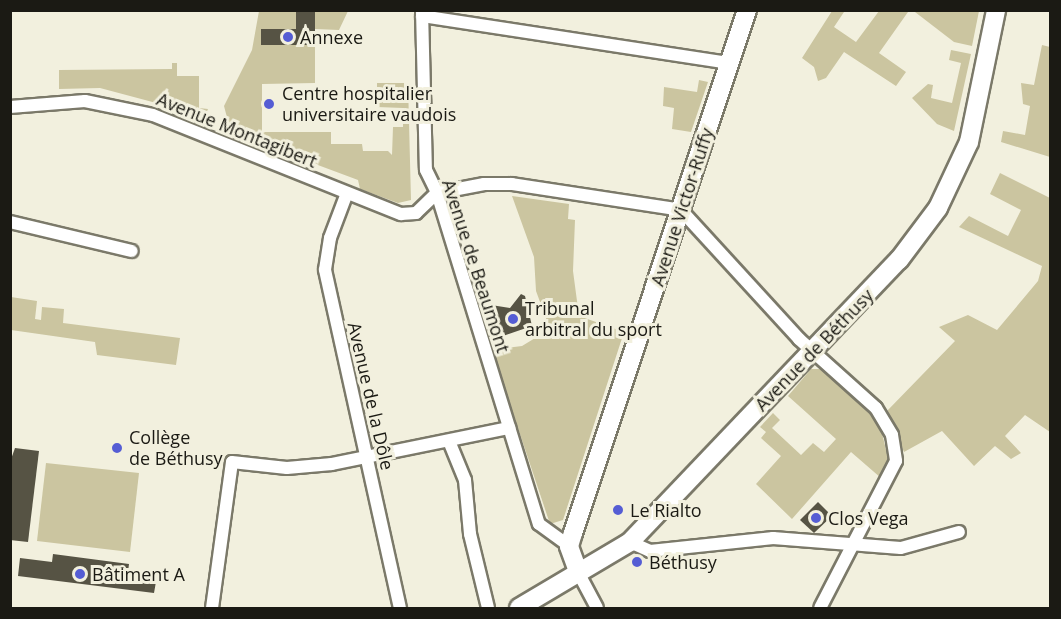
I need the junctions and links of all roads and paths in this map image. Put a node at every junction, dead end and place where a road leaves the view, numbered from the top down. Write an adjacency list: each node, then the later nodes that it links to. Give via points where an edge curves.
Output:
1 (747, 10): 4 (street, Avenue Victor-Ruffy)
2 (996, 10): 11 (street, Avenue de Béthusy, via 974,126 952,183 899,260)
3 (422, 13): 4 (street); 7 (street, Avenue de Beaumont, via 422,143 426,170)
4 (730, 63): 8 (street, Avenue Victor-Ruffy)
5 (10, 108): 6 (street, Avenue Montagibert, via 85,101 153,115)
6 (347, 194): 7 (street, Avenue Montagibert, via 401,214 417,213); 14 (street, Avenue de la Dôle, via 330,238 325,270)
7 (437, 194): 8 (street, via 484,184 512,184); 12 (street, Avenue de Beaumont)
8 (681, 210): 11 (street); 17 (street, Avenue Victor-Ruffy)
9 (10, 222): 10 (street)
10 (132, 251)
11 (814, 350): 16 (street, Avenue de Béthusy); 18 (street, via 876,408 895,443 893,469)
12 (509, 428): 13 (street); 17 (street, Avenue de Beaumont, via 539,524)
13 (449, 441): 14 (street); 22 (street, via 465,480 470,534)
14 (367, 458): 20 (street, via 287,468 232,462); 21 (street, Avenue de la Dôle)
15 (959, 532): 18 (street, via 901,548)
16 (630, 542): 18 (street, via 650,551 773,538); 19 (street, Avenue de Béthusy)
17 (569, 546): 19 (street)
18 (848, 546): 25 (street)
19 (579, 574): 23 (street, Avenue de Béthusy); 24 (street)
20 (212, 609)
21 (400, 609)
22 (488, 609)
23 (519, 609)
24 (597, 609)
25 (820, 609)

